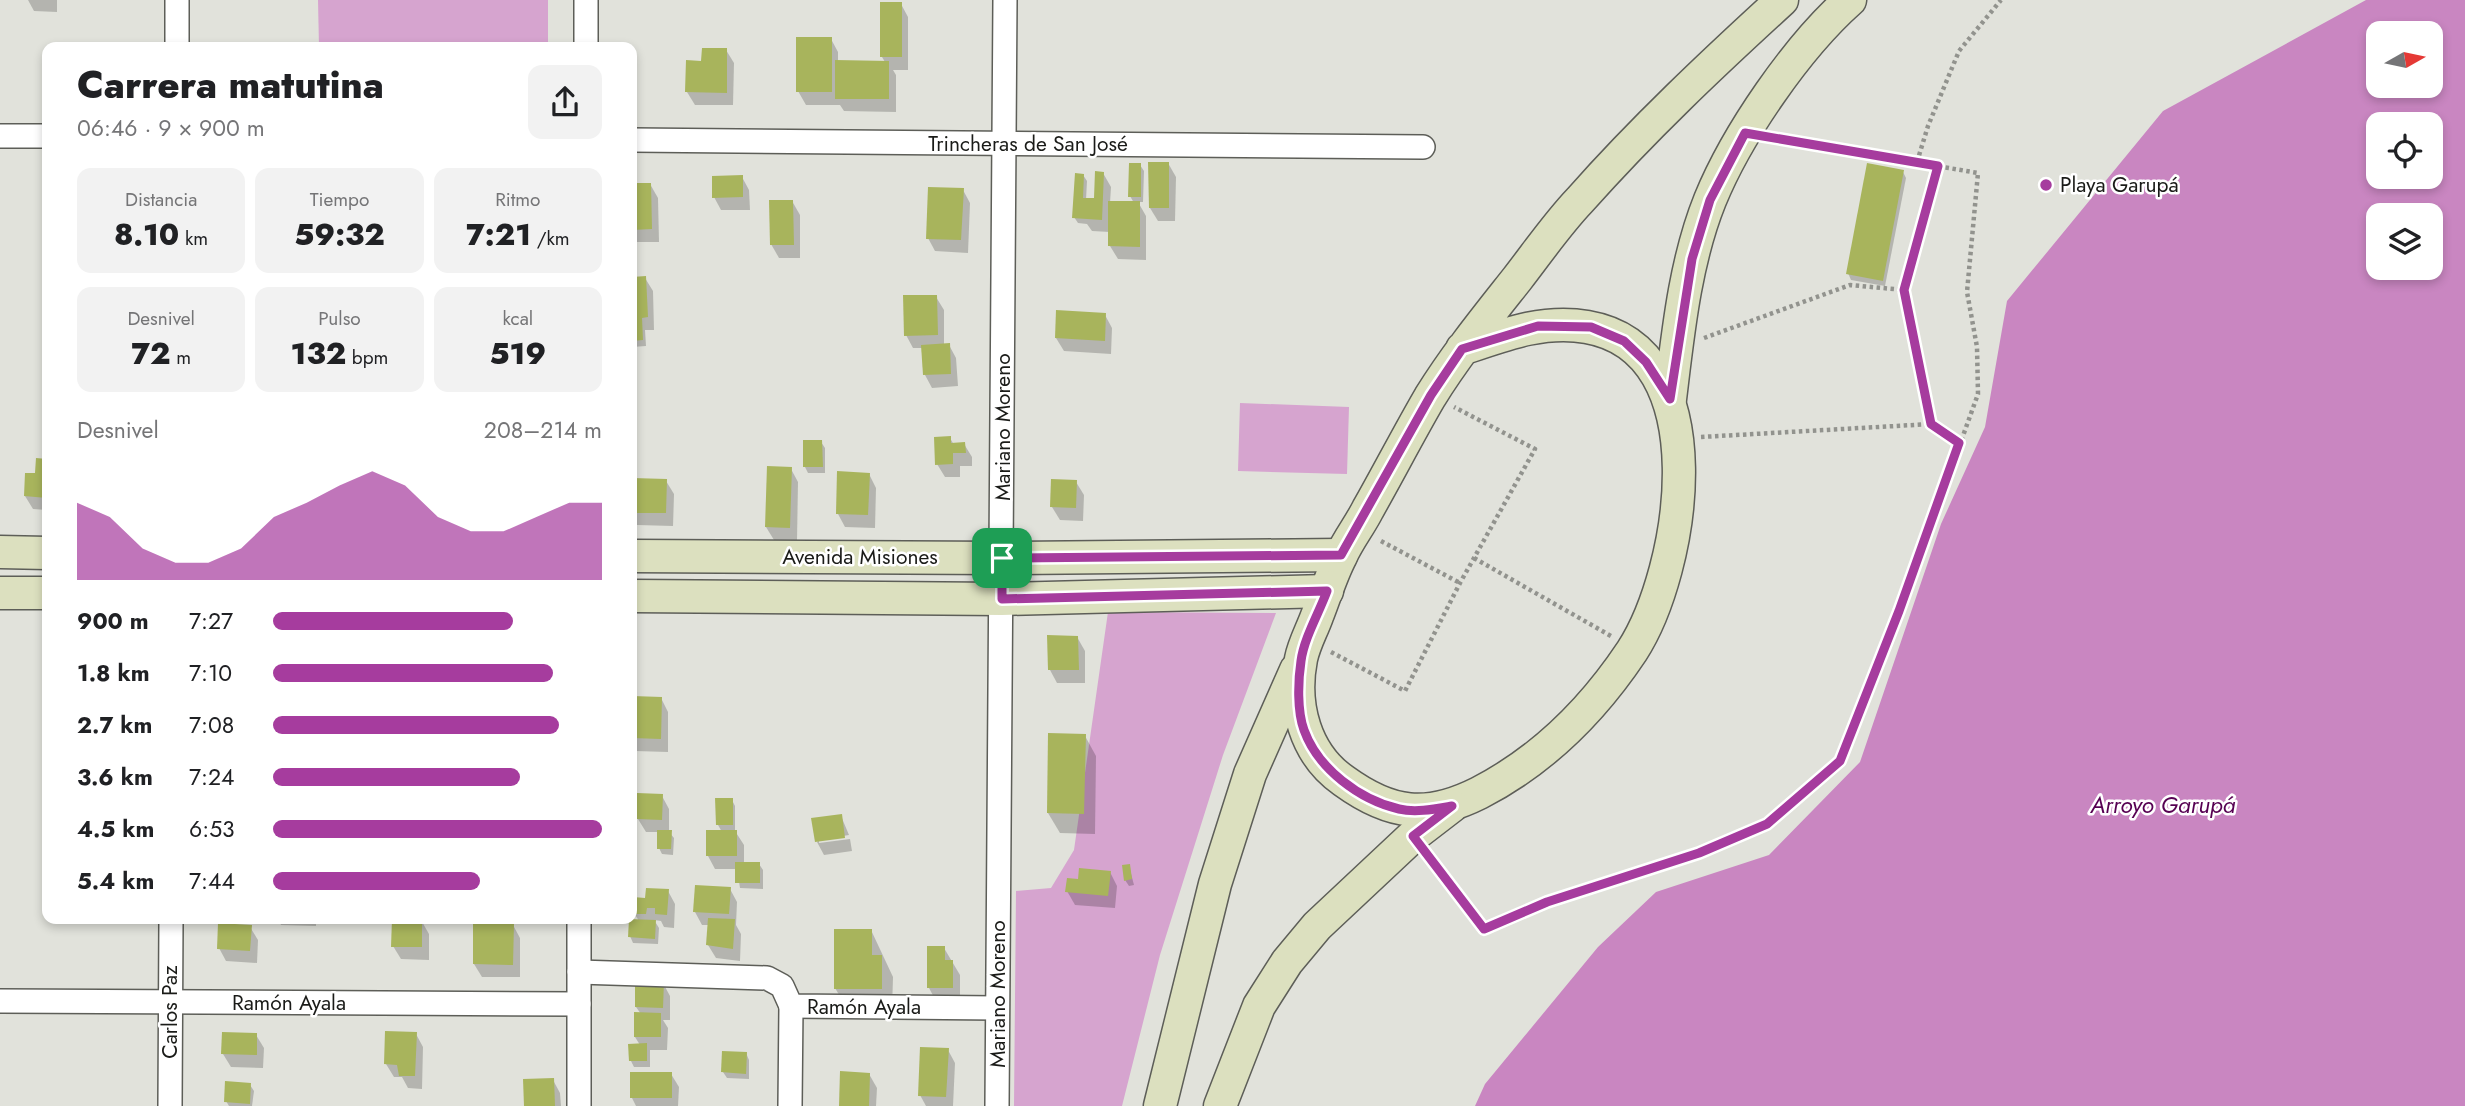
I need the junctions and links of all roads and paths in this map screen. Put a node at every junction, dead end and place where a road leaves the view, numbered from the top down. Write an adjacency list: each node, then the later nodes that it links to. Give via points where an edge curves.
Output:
1 (177, 0): 7 (street)
2 (586, 0): 8 (street)
3 (1005, 0): 13 (street, Mariano Moreno)
4 (1782, 0): 19 (main road, via 1680,93 1577,203)
5 (1850, 0): 9 (main road, via 1802,50)
6 (2001, 0): 15 (path, via 1959,51)
7 (177, 42)
8 (586, 42)
9 (1745, 133): 15 (path); 18 (main road, via 1710,200 1692,259)
10 (0, 136): 11 (street)
11 (42, 136)
12 (637, 140): 13 (street, Trincheras de San José)
13 (1004, 143): 14 (street, Trincheras de San José); 30 (street, Mariano Moreno)
14 (1423, 147)
15 (1917, 162): 16 (path)
16 (1938, 166): 17 (path); 24 (path, via 1979,173 1967,292 1977,347 1978,394)
17 (1904, 290): 18 (path, via 1850,285); 22 (path)
18 (1676, 348): 21 (main road)
19 (1462, 349): 20 (main road); 21 (main road, via 1538,326 1591,327 1624,341 1646,362)
20 (1431, 395): 25 (main road); 31 (path, via 1535,449)
21 (1670, 399): 23 (main road)
22 (1931, 424): 23 (path); 24 (path)
23 (1677, 439): 39 (main road, via 1676,528 1664,582)
24 (1959, 443): 41 (path, via 1840,761 1767,824 1699,853 1547,902 1484,929)
25 (1358, 528): 28 (main road); 32 (path)
26 (0, 552): 27 (main road)
27 (42, 553)
28 (1341, 555): 30 (main road, Avenida Misiones); 33 (main road)
29 (637, 556): 30 (main road, Avenida Misiones)
30 (1002, 558): 37 (street, Mariano Moreno)
31 (1474, 558): 32 (path); 39 (path)
32 (1460, 583): 38 (path, via 1405,691)
33 (1327, 591): 37 (main road, Avenida Misiones); 38 (main road)
34 (0, 593): 35 (main road)
35 (42, 593)
36 (637, 597): 37 (main road, Avenida Misiones)
37 (1002, 599): 49 (street, Mariano Moreno)
38 (1305, 649): 40 (main road, via 1300,698 1303,729 1336,776 1366,797 1401,810); 54 (main road, via 1250,774 1215,884)
39 (1633, 649): 40 (main road, via 1573,727 1502,781)
40 (1452, 806): 41 (main road)
41 (1413, 836): 55 (main road, via 1317,926 1287,962 1259,1006)
42 (171, 924): 46 (street, Carlos Paz)
43 (579, 924): 44 (street)
44 (579, 972): 47 (street); 48 (street, Ramón Ayala, via 767,978 782,986)
45 (0, 1001): 46 (street, Ramón Ayala)
46 (170, 1002): 47 (street, Ramón Ayala); 50 (street, Carlos Paz)
47 (579, 1004): 51 (street)
48 (791, 1006): 49 (street, Ramón Ayala); 52 (street)
49 (997, 1008): 53 (street, Mariano Moreno)
50 (170, 1106)
51 (579, 1106)
52 (790, 1106)
53 (997, 1106)
54 (1160, 1106)
55 (1220, 1106)

